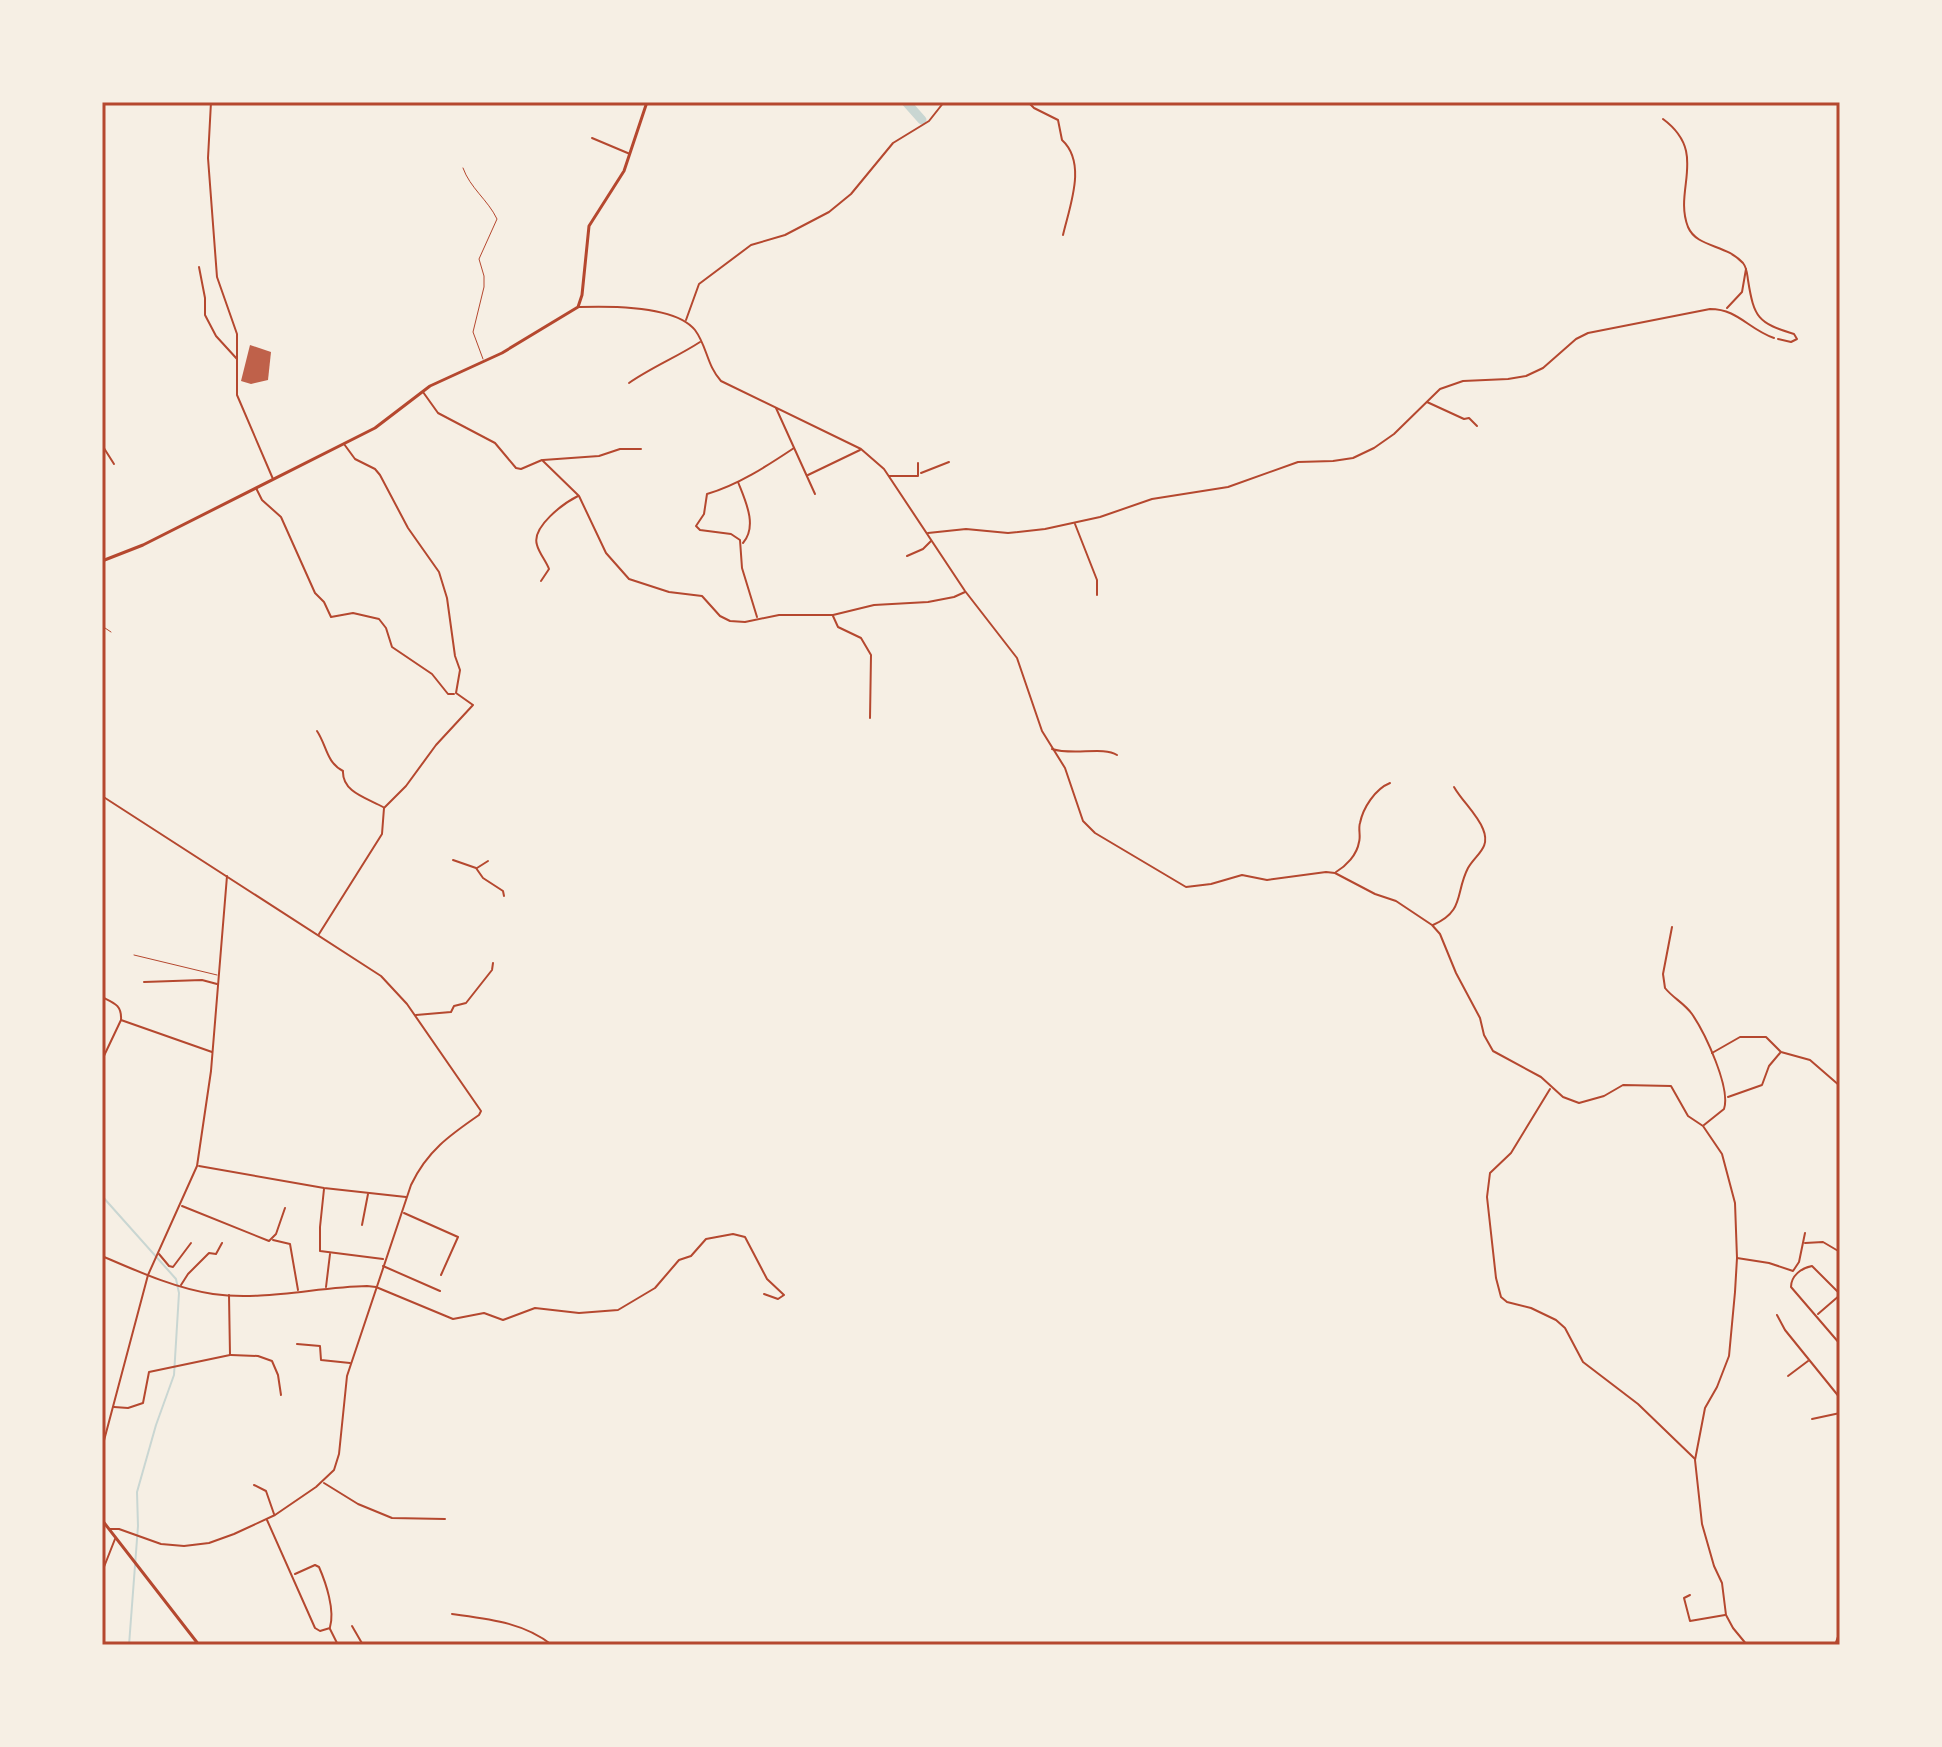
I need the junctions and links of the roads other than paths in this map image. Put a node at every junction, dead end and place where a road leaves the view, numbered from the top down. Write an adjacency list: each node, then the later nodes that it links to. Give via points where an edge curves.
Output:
1 (211, 102): 16 (street, via 208,152 215,262 237,334)
2 (647, 102): 7 (street)
3 (944, 102): 14 (street, via 929,121 893,143 829,212 785,235 751,245 699,284)
4 (1028, 102): 9 (street, via 1058,120 1075,161)
5 (1663, 119): 11 (street, via 1674,128 1687,157 1684,212 1691,233 1732,253)
6 (592, 138): 7 (street)
7 (631, 154): 12 (street, via 589,226)
8 (463, 168): 17 (lane, via 497,219 480,256 484,287 473,328)
9 (1063, 235)
10 (199, 267): 16 (street, via 205,315)
11 (1746, 267): 13 (street, via 1742,292); 13 (street, via 1756,315 1797,339 1776,339 1753,330)
12 (578, 307): 14 (street, via 649,311); 17 (street)
13 (1727, 309): 20 (street, via 1588,333 1526,376 1449,384)
14 (685, 321): 15 (street)
15 (701, 342): 18 (street); 21 (street, via 721,381)
16 (237, 360): 35 (street, via 238,398)
17 (484, 362): 19 (street)
18 (629, 383)
19 (422, 391): 23 (street, via 381,425); 28 (street, via 438,413 495,443 518,469)
20 (1427, 402): 22 (street); 40 (street, via 1394,434 1353,458 1298,462 1228,487 1152,499)
21 (776, 407): 25 (street); 27 (street)
22 (1477, 426)
23 (344, 444): 35 (street); 53 (street, via 355,459 378,472 439,572 460,670)
24 (102, 445): 31 (street)
25 (794, 448): 33 (street); 36 (street)
26 (641, 449): 28 (street)
27 (861, 449): 33 (street); 34 (street)
28 (542, 460): 39 (street)
29 (949, 462): 32 (street)
30 (918, 463): 32 (street)
31 (114, 464)
32 (919, 473): 34 (street)
33 (807, 476): 38 (street)
34 (889, 476): 41 (street)
35 (273, 480): 37 (street)
36 (737, 481): 43 (street, via 750,513 748,537); 43 (street, via 707,494 696,527 731,534)
37 (256, 488): 45 (street); 53 (street, via 281,517 332,617 353,613 379,619 392,647 432,674 445,692)
38 (815, 494)
39 (579, 496): 46 (street, via 561,505 537,535 549,569); 50 (street, via 606,553 629,579 702,596 730,621)
40 (1074, 523): 41 (street, via 1015,533); 48 (street, via 1097,580)
41 (927, 533): 42 (street)
42 (932, 540): 44 (street); 47 (street)
43 (742, 544): 50 (street, via 742,568)
44 (907, 556)
45 (102, 561)
46 (541, 581)
47 (965, 591): 49 (street, via 928,602 874,605); 56 (street, via 1017,658)
48 (1097, 595)
49 (833, 615): 50 (street); 54 (street, via 838,627 861,638 871,655)
50 (757, 617)
51 (102, 626): 52 (lane)
52 (111, 632)
53 (456, 693): 61 (street, via 473,705)
54 (870, 718)
55 (317, 731): 61 (street, via 327,756 343,771 347,787)
56 (1052, 749): 57 (street); 65 (street, via 1072,784 1083,821 1186,887 1242,875 1267,880)
57 (1117, 755)
58 (1390, 783): 65 (street, via 1378,789 1361,819 1354,855)
59 (1454, 787): 68 (street, via 1483,829 1485,844 1468,869 1458,904 1445,920)
60 (102, 796): 66 (street)
61 (384, 808): 70 (street, via 382,834)
62 (453, 860): 64 (street)
63 (488, 861): 64 (street)
64 (476, 868): 67 (street)
65 (1335, 873): 68 (street, via 1396,901)
66 (227, 876): 70 (street); 73 (street)
67 (504, 896)
68 (1432, 925): 84 (street, via 1471,998 1487,1044)
69 (1672, 927): 81 (street, via 1665,988 1692,1014)
70 (318, 935): 77 (street, via 381,976)
71 (134, 955): 73 (lane)
72 (493, 963): 77 (street, via 466,1003 451,1012)
73 (219, 975): 75 (street)
74 (144, 982): 75 (street)
75 (218, 984): 79 (street)
76 (102, 997): 78 (street, via 120,1008)
77 (415, 1015): 90 (street, via 481,1113 443,1139 425,1159)
78 (121, 1020): 79 (street); 82 (street)
79 (212, 1052): 87 (street)
80 (1781, 1052): 81 (street, via 1766,1037 1752,1035); 83 (street, via 1810,1060); 85 (street, via 1762,1085)
81 (1712, 1053): 85 (street)
82 (102, 1060)
83 (1840, 1086)
84 (1551, 1088): 86 (street, via 1584,1103 1623,1085 1667,1085 1674,1088 1688,1116); 132 (street, via 1511,1153 1490,1173 1487,1197 1501,1297 1556,1320 1583,1362 1638,1404)
85 (1726, 1098): 86 (street, via 1724,1109)
86 (1703, 1126): 104 (street, via 1722,1154 1735,1203)
87 (197, 1166): 88 (street); 91 (street)
88 (324, 1188): 89 (street); 100 (street, via 321,1252)
89 (368, 1193): 90 (street); 94 (street)
90 (406, 1197): 93 (street)
91 (181, 1205): 96 (street); 102 (street)
92 (285, 1208): 96 (street)
93 (403, 1212): 105 (street); 109 (street, via 458,1237)
94 (362, 1225)
95 (1805, 1233): 99 (street)
96 (273, 1240): 114 (street, via 290,1244)
97 (191, 1243): 102 (street, via 172,1268)
98 (222, 1243): 110 (street)
99 (1804, 1244): 101 (street, via 1823,1242); 107 (street)
100 (331, 1252): 105 (street); 112 (street)
101 (1840, 1252)
102 (158, 1253): 108 (street)
103 (102, 1256): 108 (street)
104 (1737, 1258): 107 (street); 132 (street, via 1729,1356 1705,1408)
105 (385, 1259): 106 (street)
106 (383, 1266): 111 (street); 113 (street)
107 (1795, 1272): 117 (street, via 1814,1267); 119 (street, via 1791,1287)
108 (148, 1275): 110 (street); 128 (street)
109 (441, 1275)
110 (180, 1285): 116 (street)
111 (376, 1287): 112 (street); 115 (street, via 457,1319 484,1313 503,1320 535,1308 618,1310 655,1288 706,1239 733,1234 745,1237 767,1279 784,1295 778,1299); 124 (street)
112 (326, 1289): 114 (street)
113 (440, 1291)
114 (298, 1292): 116 (street)
115 (764, 1294)
116 (229, 1295): 122 (street)
117 (1840, 1295): 119 (street)
118 (1777, 1315): 123 (street)
119 (1817, 1315): 121 (street)
120 (297, 1344): 124 (street, via 320,1346 321,1360)
121 (1840, 1344)
122 (230, 1355): 126 (street, via 272,1361); 128 (street, via 149,1372 143,1403)
123 (1809, 1361): 125 (street); 127 (street)
124 (351, 1364): 133 (street, via 339,1454)
125 (1788, 1376)
126 (281, 1395)
127 (1840, 1398)
128 (112, 1407): 131 (street)
129 (1840, 1413): 130 (street)
130 (1812, 1419)
131 (102, 1448)
132 (1695, 1459): 144 (street, via 1702,1524 1722,1583)
133 (323, 1482): 135 (street); 137 (street, via 392,1518)
134 (254, 1485): 135 (street, via 266,1491)
135 (275, 1515): 136 (street)
136 (267, 1519): 138 (street, via 199,1545 173,1546); 141 (street)
137 (445, 1519)
138 (104, 1525): 139 (street)
139 (116, 1538): 140 (street); 148 (street)
140 (102, 1572)
141 (293, 1575): 146 (street, via 315,1628); 146 (street, via 319,1567 330,1605)
142 (1690, 1595): 144 (street, via 1684,1598 1690,1621)
143 (452, 1614): 151 (street, via 510,1623)
144 (1726, 1615): 152 (street)
145 (352, 1626): 150 (street)
146 (330, 1628): 149 (street)
147 (1840, 1631): 153 (street)
148 (199, 1645)
149 (338, 1645)
150 (363, 1645)
151 (552, 1645)
152 (1747, 1645)
153 (1835, 1645)

